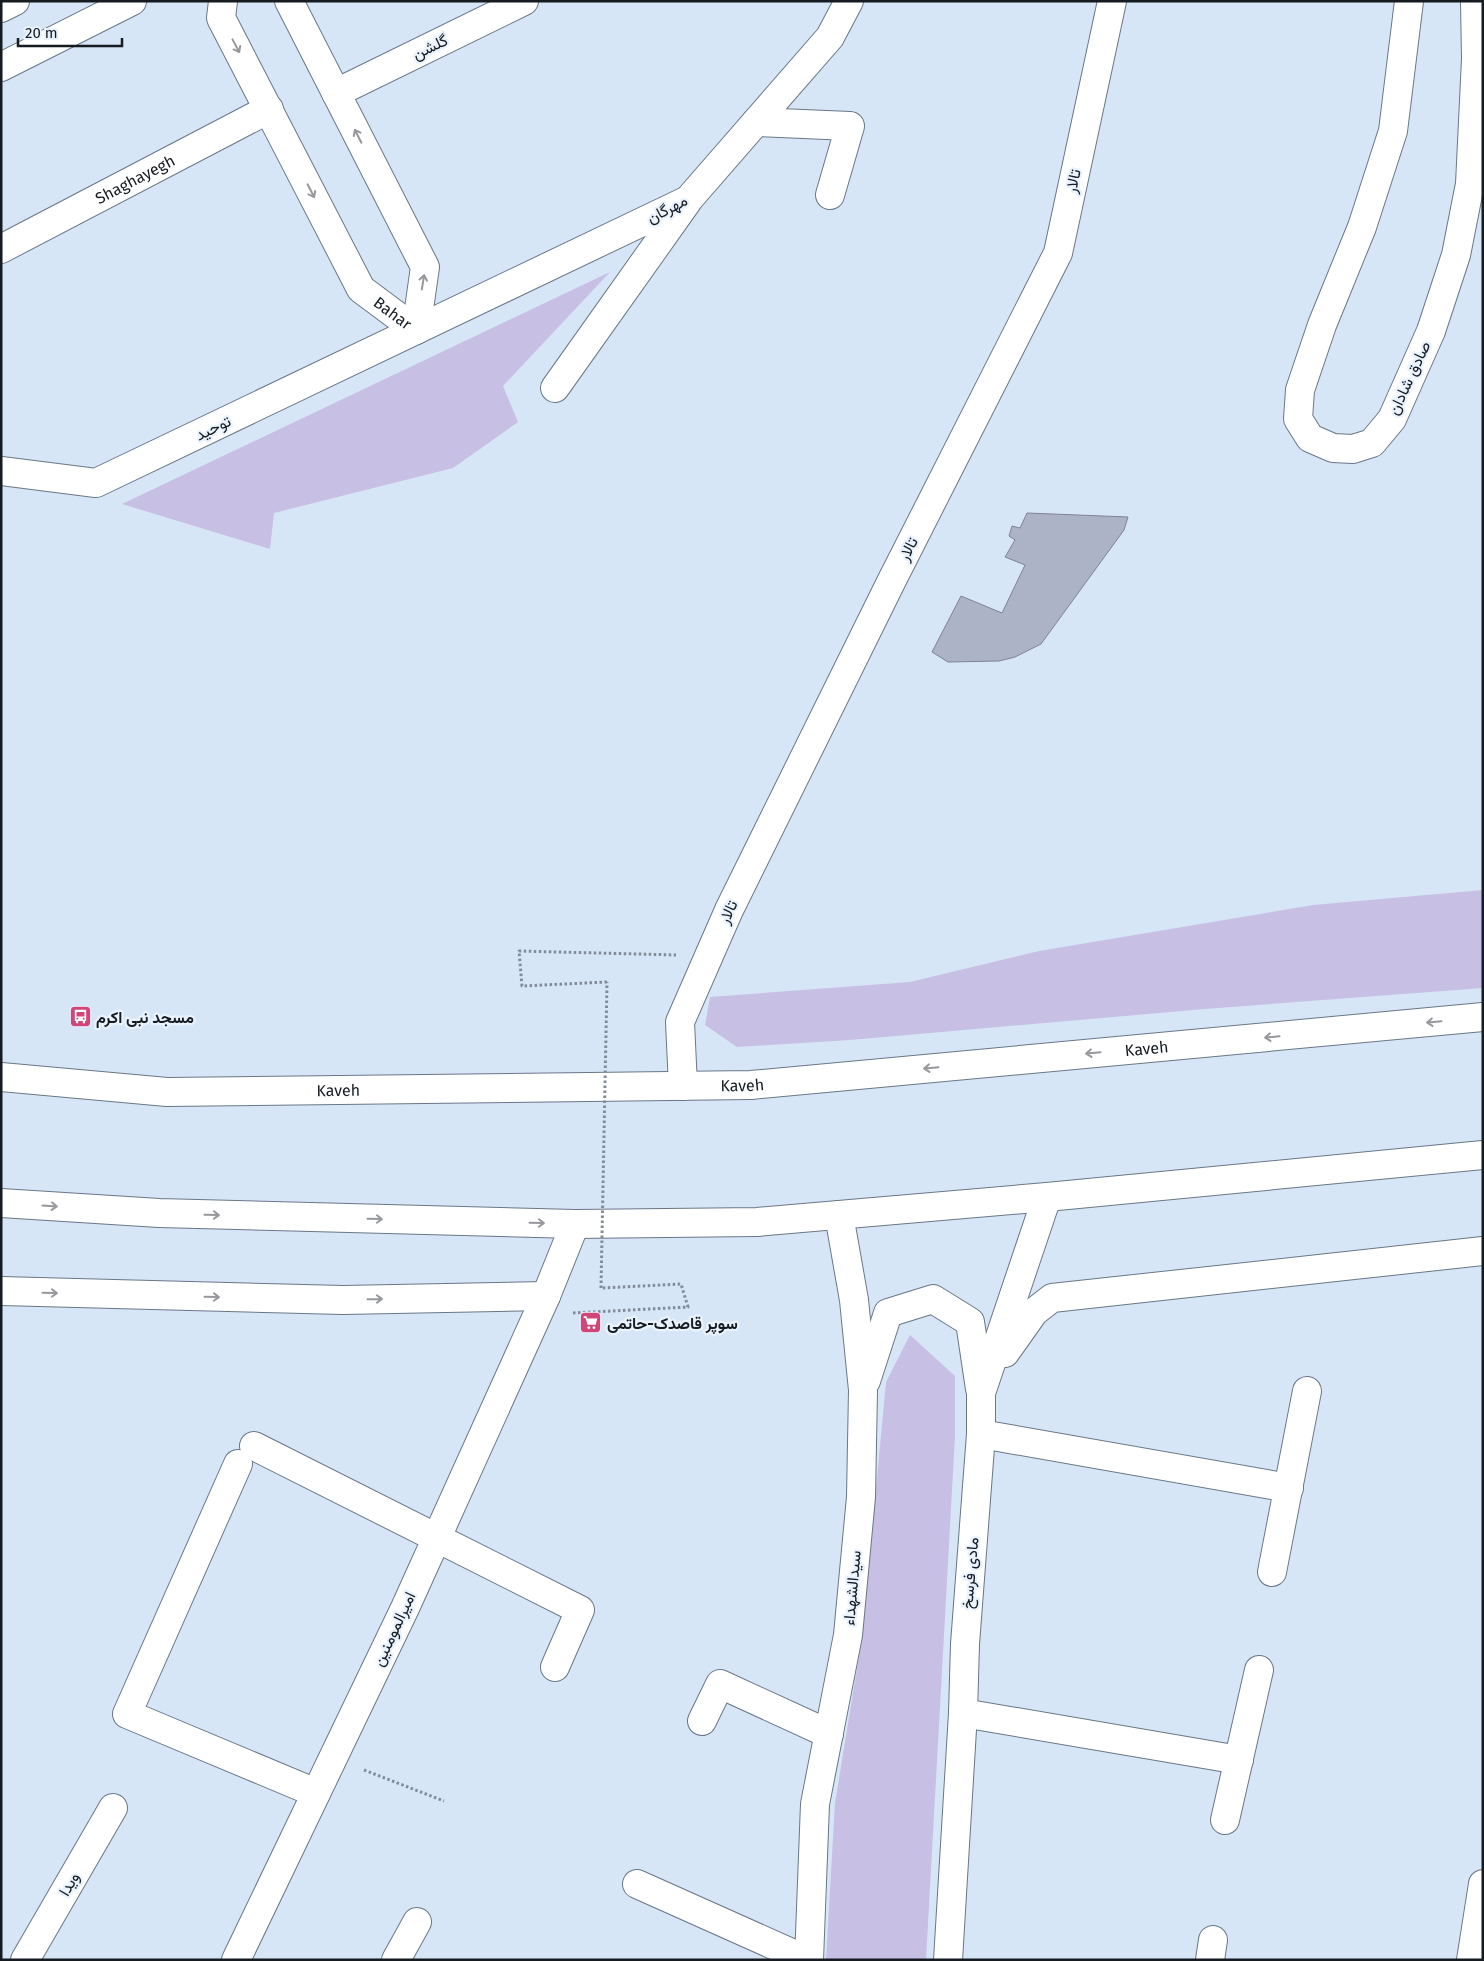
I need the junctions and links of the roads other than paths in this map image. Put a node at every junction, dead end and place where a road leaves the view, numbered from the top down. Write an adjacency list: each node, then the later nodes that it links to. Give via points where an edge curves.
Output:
1 (15, 1): 10 (street)
2 (132, 1): 11 (street)
3 (222, 1): 13 (street, Bahar, one-way to 13, via 221,18)
4 (289, 1): 12 (street, Bahar)
5 (524, 1): 12 (street, گلشن)
6 (849, 1): 14 (street, مهرگان, via 830,37)
7 (1112, 1): 23 (street, تالار, via 1058,253 729,910 680,1022)
8 (1409, 1): 9 (street, صادق شادان, via 1393,131 1362,227 1322,325 1300,390 1298,419 1310,438 1333,448 1353,449 1372,442 1392,419 1431,331 1456,256 1470,184 1476,59)
9 (1474, 1)
10 (1, 8)
11 (1, 67)
12 (336, 93): 18 (street, Bahar, one-way to 12, via 425,267)
13 (269, 109): 17 (street, Shaghayegh); 18 (street, Bahar, one-way to 18, via 361,289)
14 (756, 122): 15 (street, via 850,126); 16 (street, مهرگان)
15 (830, 195)
16 (688, 200): 18 (street, مهرگان); 19 (street)
17 (1, 249)
18 (416, 330): 20 (street, توحید, via 96,483)
19 (555, 388)
20 (1, 471)
21 (1483, 1017): 23 (street, Kaveh, one-way to 23, via 751,1085)
22 (1, 1077): 23 (street, Kaveh, via 167,1092)
23 (683, 1086)
24 (1483, 1155): 25 (street)
25 (1047, 1197): 27 (street); 34 (street, مادی فرسخ)
26 (1, 1203): 28 (street, one-way to 28, via 159,1213)
27 (839, 1215): 28 (street, via 757,1222); 32 (street, سیدالشهداء, via 854,1300)
28 (574, 1224): 31 (street, امیرالمومنین)
29 (1483, 1251): 34 (street, via 1052,1298 1034,1312 1019,1331)
30 (1, 1291): 31 (street, one-way to 31)
31 (542, 1305): 37 (street, امیرالمومنین)
32 (863, 1390): 34 (street, via 888,1313 933,1299 970,1322); 43 (street, سیدالشهداء, via 861,1497 848,1635)
33 (1307, 1391): 36 (street)
34 (981, 1393): 35 (street, مادی فرسخ)
35 (981, 1434): 36 (street); 41 (street, مادی فرسخ)
36 (1288, 1488): 38 (street)
37 (437, 1537): 39 (street, via 580,1610); 45 (street, امیرالمومنین); 45 (street, via 246,1455 127,1714)
38 (1272, 1572)
39 (555, 1667)
40 (1259, 1670): 44 (street)
41 (963, 1712): 44 (street); 55 (street, مادی فرسخ)
42 (702, 1720): 43 (street, via 720,1684)
43 (829, 1734): 54 (street, سیدالشهداء, via 815,1804)
44 (1239, 1760): 47 (street)
45 (316, 1792): 52 (street, امیرالمومنین)
46 (113, 1808): 51 (street, ویدا)
47 (1226, 1820)
48 (637, 1884): 54 (street)
49 (1483, 1884): 56 (street)
50 (417, 1922): 53 (street)
51 (25, 1960)
52 (236, 1960)
53 (396, 1960)
54 (808, 1960)
55 (948, 1960)
56 (1471, 1960)

